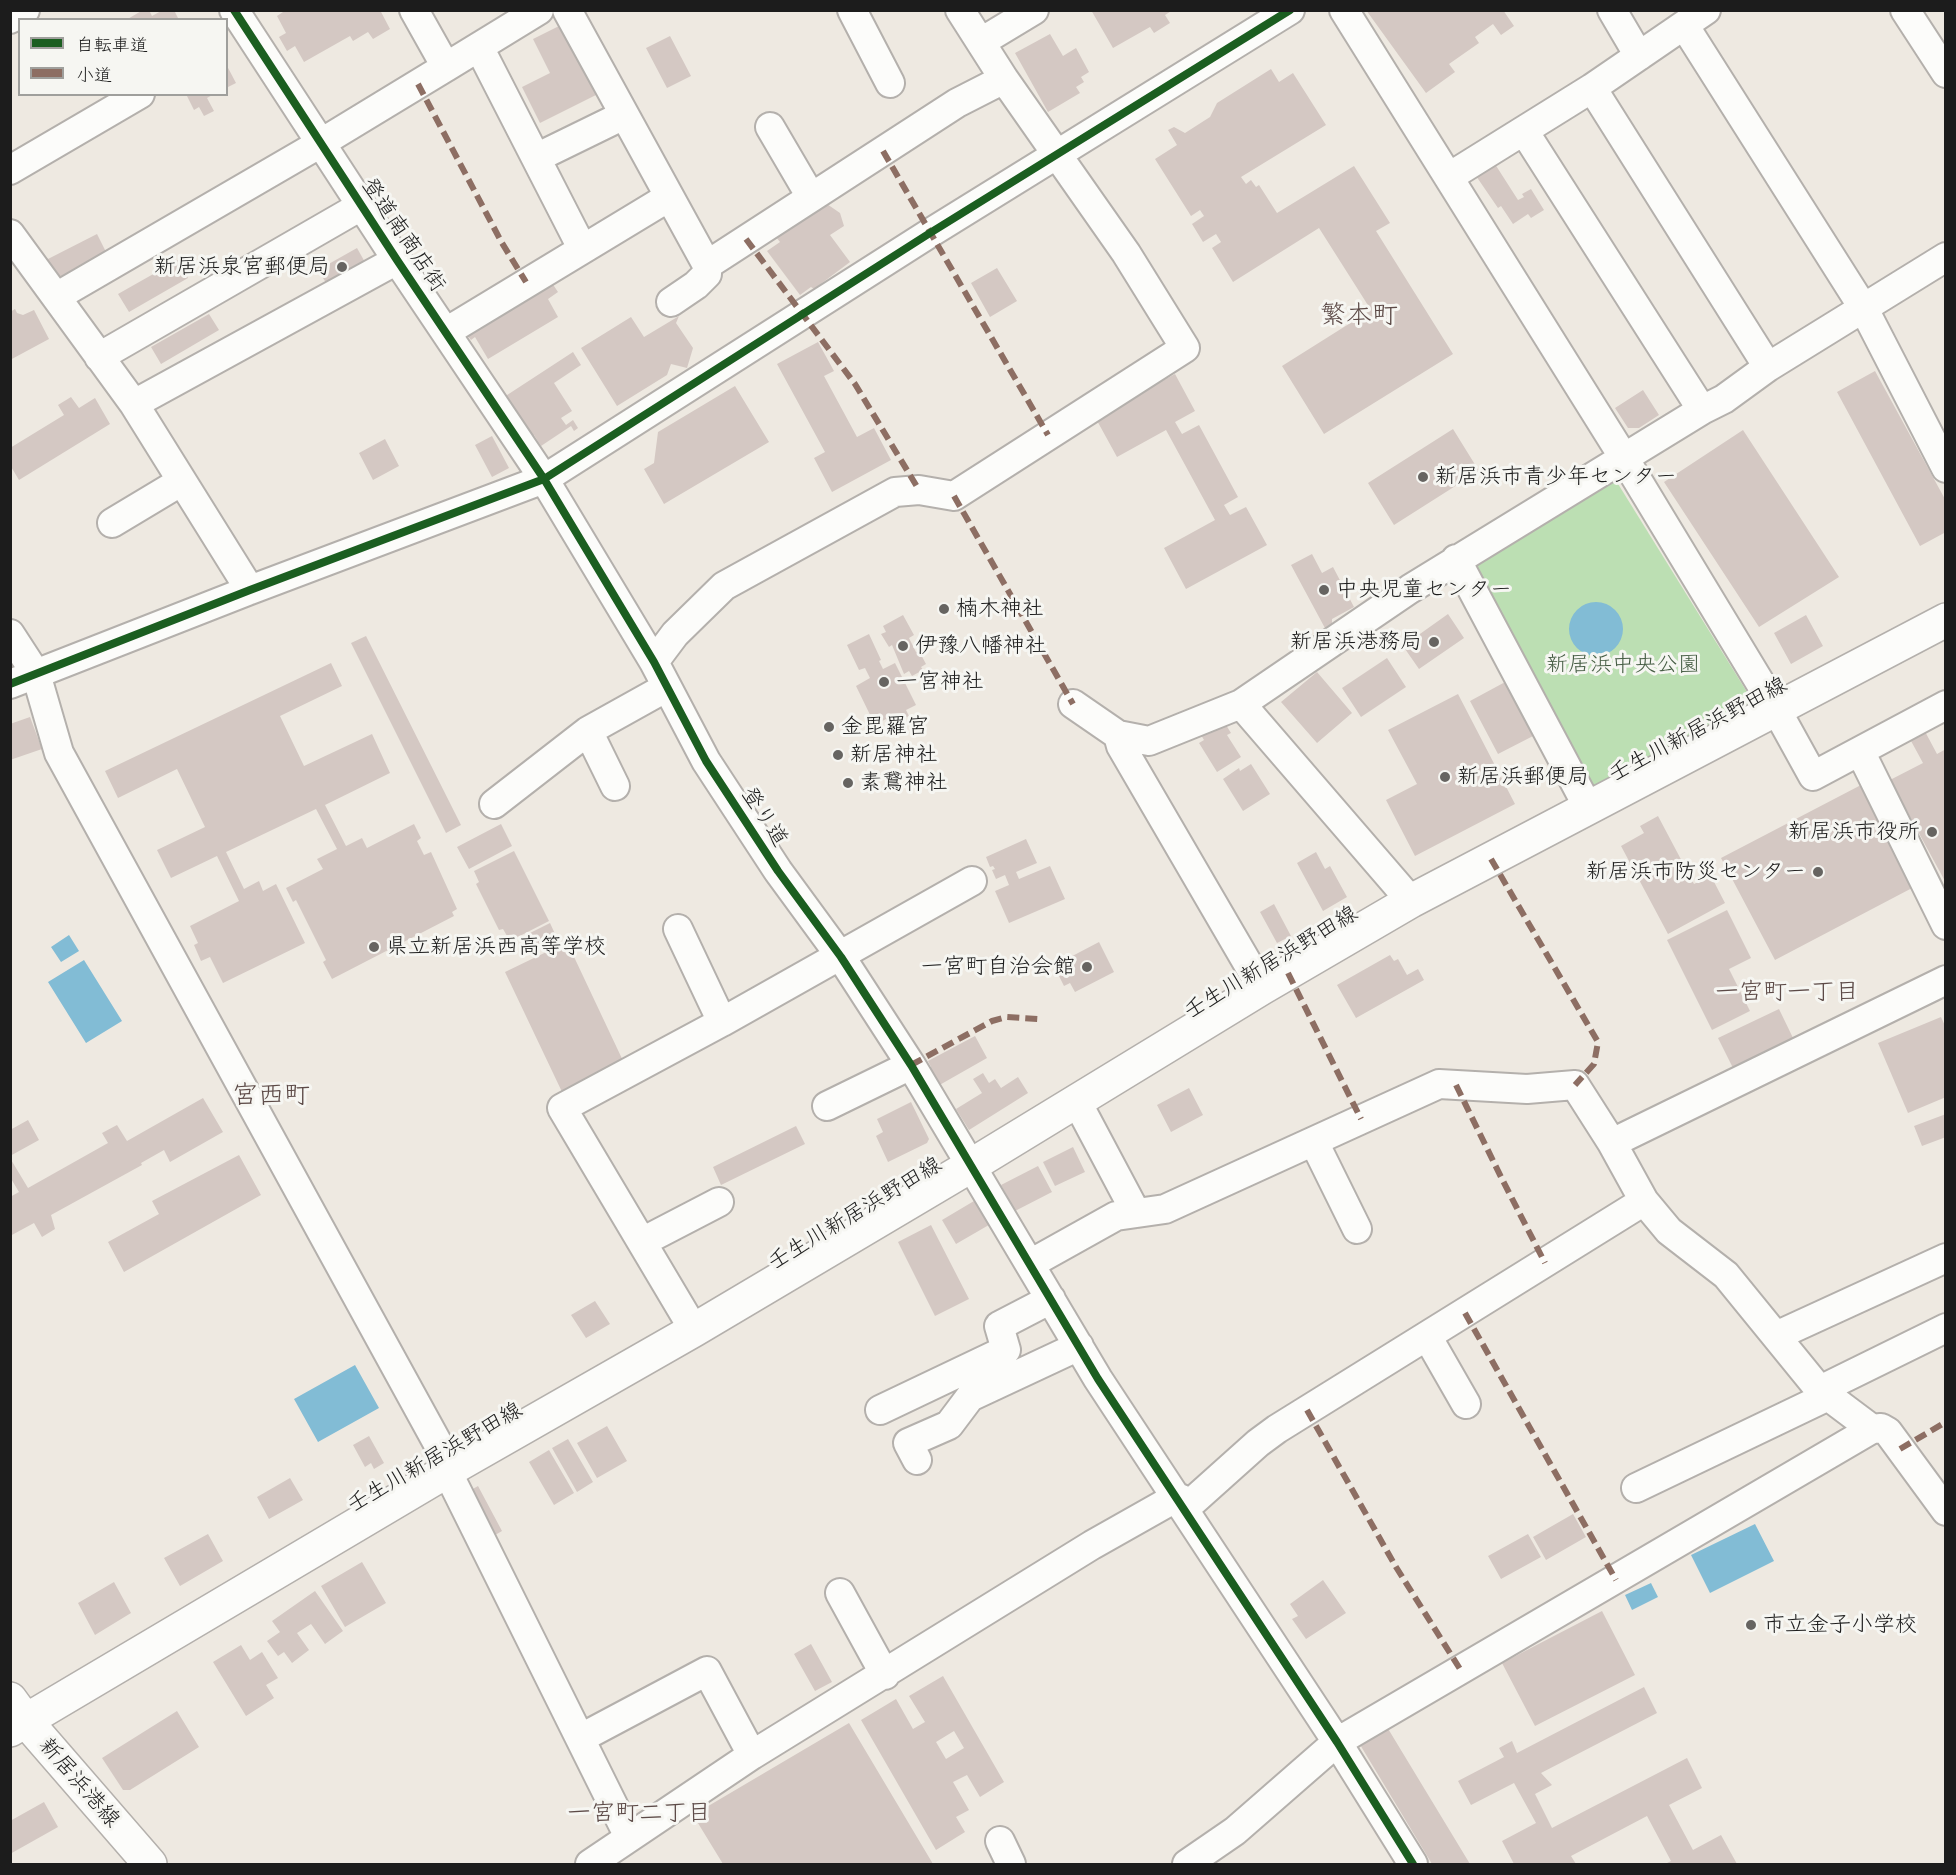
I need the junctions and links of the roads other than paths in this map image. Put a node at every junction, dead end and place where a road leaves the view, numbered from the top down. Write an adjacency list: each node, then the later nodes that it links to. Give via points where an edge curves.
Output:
1 (25, 10): 13 (street)
2 (414, 10): 18 (street)
3 (539, 10): 16 (street)
4 (567, 10): 24 (street)
5 (852, 10): 21 (street)
6 (960, 10): 15 (street)
7 (1034, 10): 15 (street)
8 (1290, 10): 28 (street)
9 (1344, 10): 31 (street)
10 (1612, 10): 17 (street)
11 (1905, 10): 19 (street)
12 (1695, 18): 17 (street); 42 (street)
13 (10, 19)
14 (236, 29): 27 (street, 登道南商店街)
15 (981, 42): 20 (street)
16 (479, 47): 18 (street); 29 (street)
17 (1639, 56): 22 (street)
18 (446, 67): 27 (street)
19 (1946, 73)
20 (1004, 79): 28 (street); 33 (street, via 957,103)
21 (890, 83)
22 (1592, 88): 26 (street); 45 (street)
23 (137, 96): 30 (street)
24 (624, 115): 29 (street); 32 (street)
25 (770, 127): 33 (street)
26 (1524, 131): 31 (street); 47 (street)
27 (321, 143): 34 (street, 登道南商店街); 40 (street)
28 (1059, 154): 50 (street); 57 (street, via 1185,348 954,496 919,490 895,492 724,586 675,634)
29 (536, 158): 36 (street)
30 (10, 170)
31 (1449, 177): 48 (street)
32 (669, 197): 36 (street); 39 (street)
33 (811, 197): 39 (street)
34 (362, 206): 38 (street, 登道南商店街); 44 (street)
35 (10, 234): 40 (street)
36 (582, 248): 43 (street)
37 (1946, 256): 42 (street)
38 (397, 260): 43 (street, 登道南商店街); 46 (street)
39 (707, 265): 41 (street, via 707,274)
40 (56, 297): 44 (street)
41 (671, 302)
42 (1864, 309): 45 (street); 49 (street)
43 (446, 332): 50 (street, 登道南商店街)
44 (99, 357): 46 (street)
45 (1768, 367): 47 (street)
46 (134, 404): 51 (street)
47 (1702, 410): 48 (street)
48 (1624, 458): 53 (street); 63 (street)
49 (1946, 468)
50 (544, 479): 54 (street); 57 (street, 登り道)
51 (182, 481): 52 (street); 54 (street)
52 (112, 523)
53 (1456, 560): 61 (street); 69 (street)
54 (250, 590): 58 (street)
55 (1946, 620): 63 (main road, 壬生川新居浜野田線)
56 (10, 634): 58 (street)
57 (654, 662): 59 (street, 登り道)
58 (23, 679): 102 (street, via 59,753 437,1442)
59 (668, 687): 64 (street); 74 (street, 登り道, via 706,761 778,871)
60 (1073, 704): 65 (street)
61 (1241, 704): 65 (street, via 1149,741); 71 (street)
62 (1946, 705): 66 (street)
63 (1776, 709): 66 (street, via 1813,776); 69 (main road, 壬生川新居浜野田線)
64 (588, 731): 67 (street); 68 (street)
65 (1118, 735): 76 (street)
66 (1860, 750): 72 (street)
67 (615, 786)
68 (494, 804)
69 (1589, 809): 71 (main road, 壬生川新居浜野田線)
70 (972, 881): 74 (street)
71 (1411, 901): 76 (main road, 壬生川新居浜野田線)
72 (1944, 916)
73 (678, 929): 77 (street)
74 (841, 957): 77 (street); 78 (street, 登り道)
75 (1946, 980): 82 (street)
76 (1262, 988): 79 (main road, 壬生川新居浜野田線)
77 (722, 1022): 88 (street, via 562,1108)
78 (911, 1065): 80 (street); 83 (street, 登り道)
79 (1076, 1100): 83 (main road, 壬生川新居浜野田線); 86 (street)
80 (827, 1106)
81 (1314, 1142): 82 (street, via 1438,1084 1527,1089 1575,1085); 86 (street, via 1165,1209); 87 (street)
82 (1612, 1143): 84 (street)
83 (972, 1165): 90 (street, 登り道); 93 (main road, 壬生川新居浜野田線)
84 (1644, 1201): 94 (street); 95 (street, via 1669,1231 1726,1275)
85 (719, 1202): 88 (street)
86 (1136, 1213): 90 (street, via 1116,1216)
87 (1357, 1229)
88 (642, 1242): 93 (street)
89 (1946, 1258): 95 (street)
90 (1030, 1264): 91 (street, 登り道)
91 (1051, 1299): 96 (street, 登り道); 99 (street, via 999,1326 1006,1350)
92 (1946, 1328): 97 (street)
93 (694, 1330): 102 (main road, 壬生川新居浜野田線)
94 (1427, 1336): 98 (street); 104 (street, via 1277,1428 1191,1503)
95 (1776, 1336): 97 (street)
96 (1079, 1346): 101 (street, via 970,1397 949,1425 908,1443); 104 (street, 登り道)
97 (1825, 1392): 100 (street); 103 (street)
98 (1466, 1404)
99 (880, 1410)
100 (1872, 1429): 105 (street, via 1888,1432); 110 (street)
101 (917, 1460)
102 (447, 1471): 108 (main road, 壬生川新居浜野田線); 109 (street)
103 (1636, 1488)
104 (1178, 1497): 107 (street, via 1092,1545); 110 (street, 登り道)
105 (1946, 1511)
106 (840, 1593): 107 (street)
107 (885, 1675): 111 (street)
108 (16, 1717): 113 (main road, 新居浜港線)
109 (581, 1738): 111 (street, via 707,1671); 112 (street)
110 (1337, 1742): 115 (street, via 1235,1831); 116 (street, 登り道)
111 (752, 1755): 112 (street)
112 (630, 1837): 114 (street)
113 (150, 1864)
114 (590, 1864)
115 (1187, 1864)
116 (1413, 1864)

